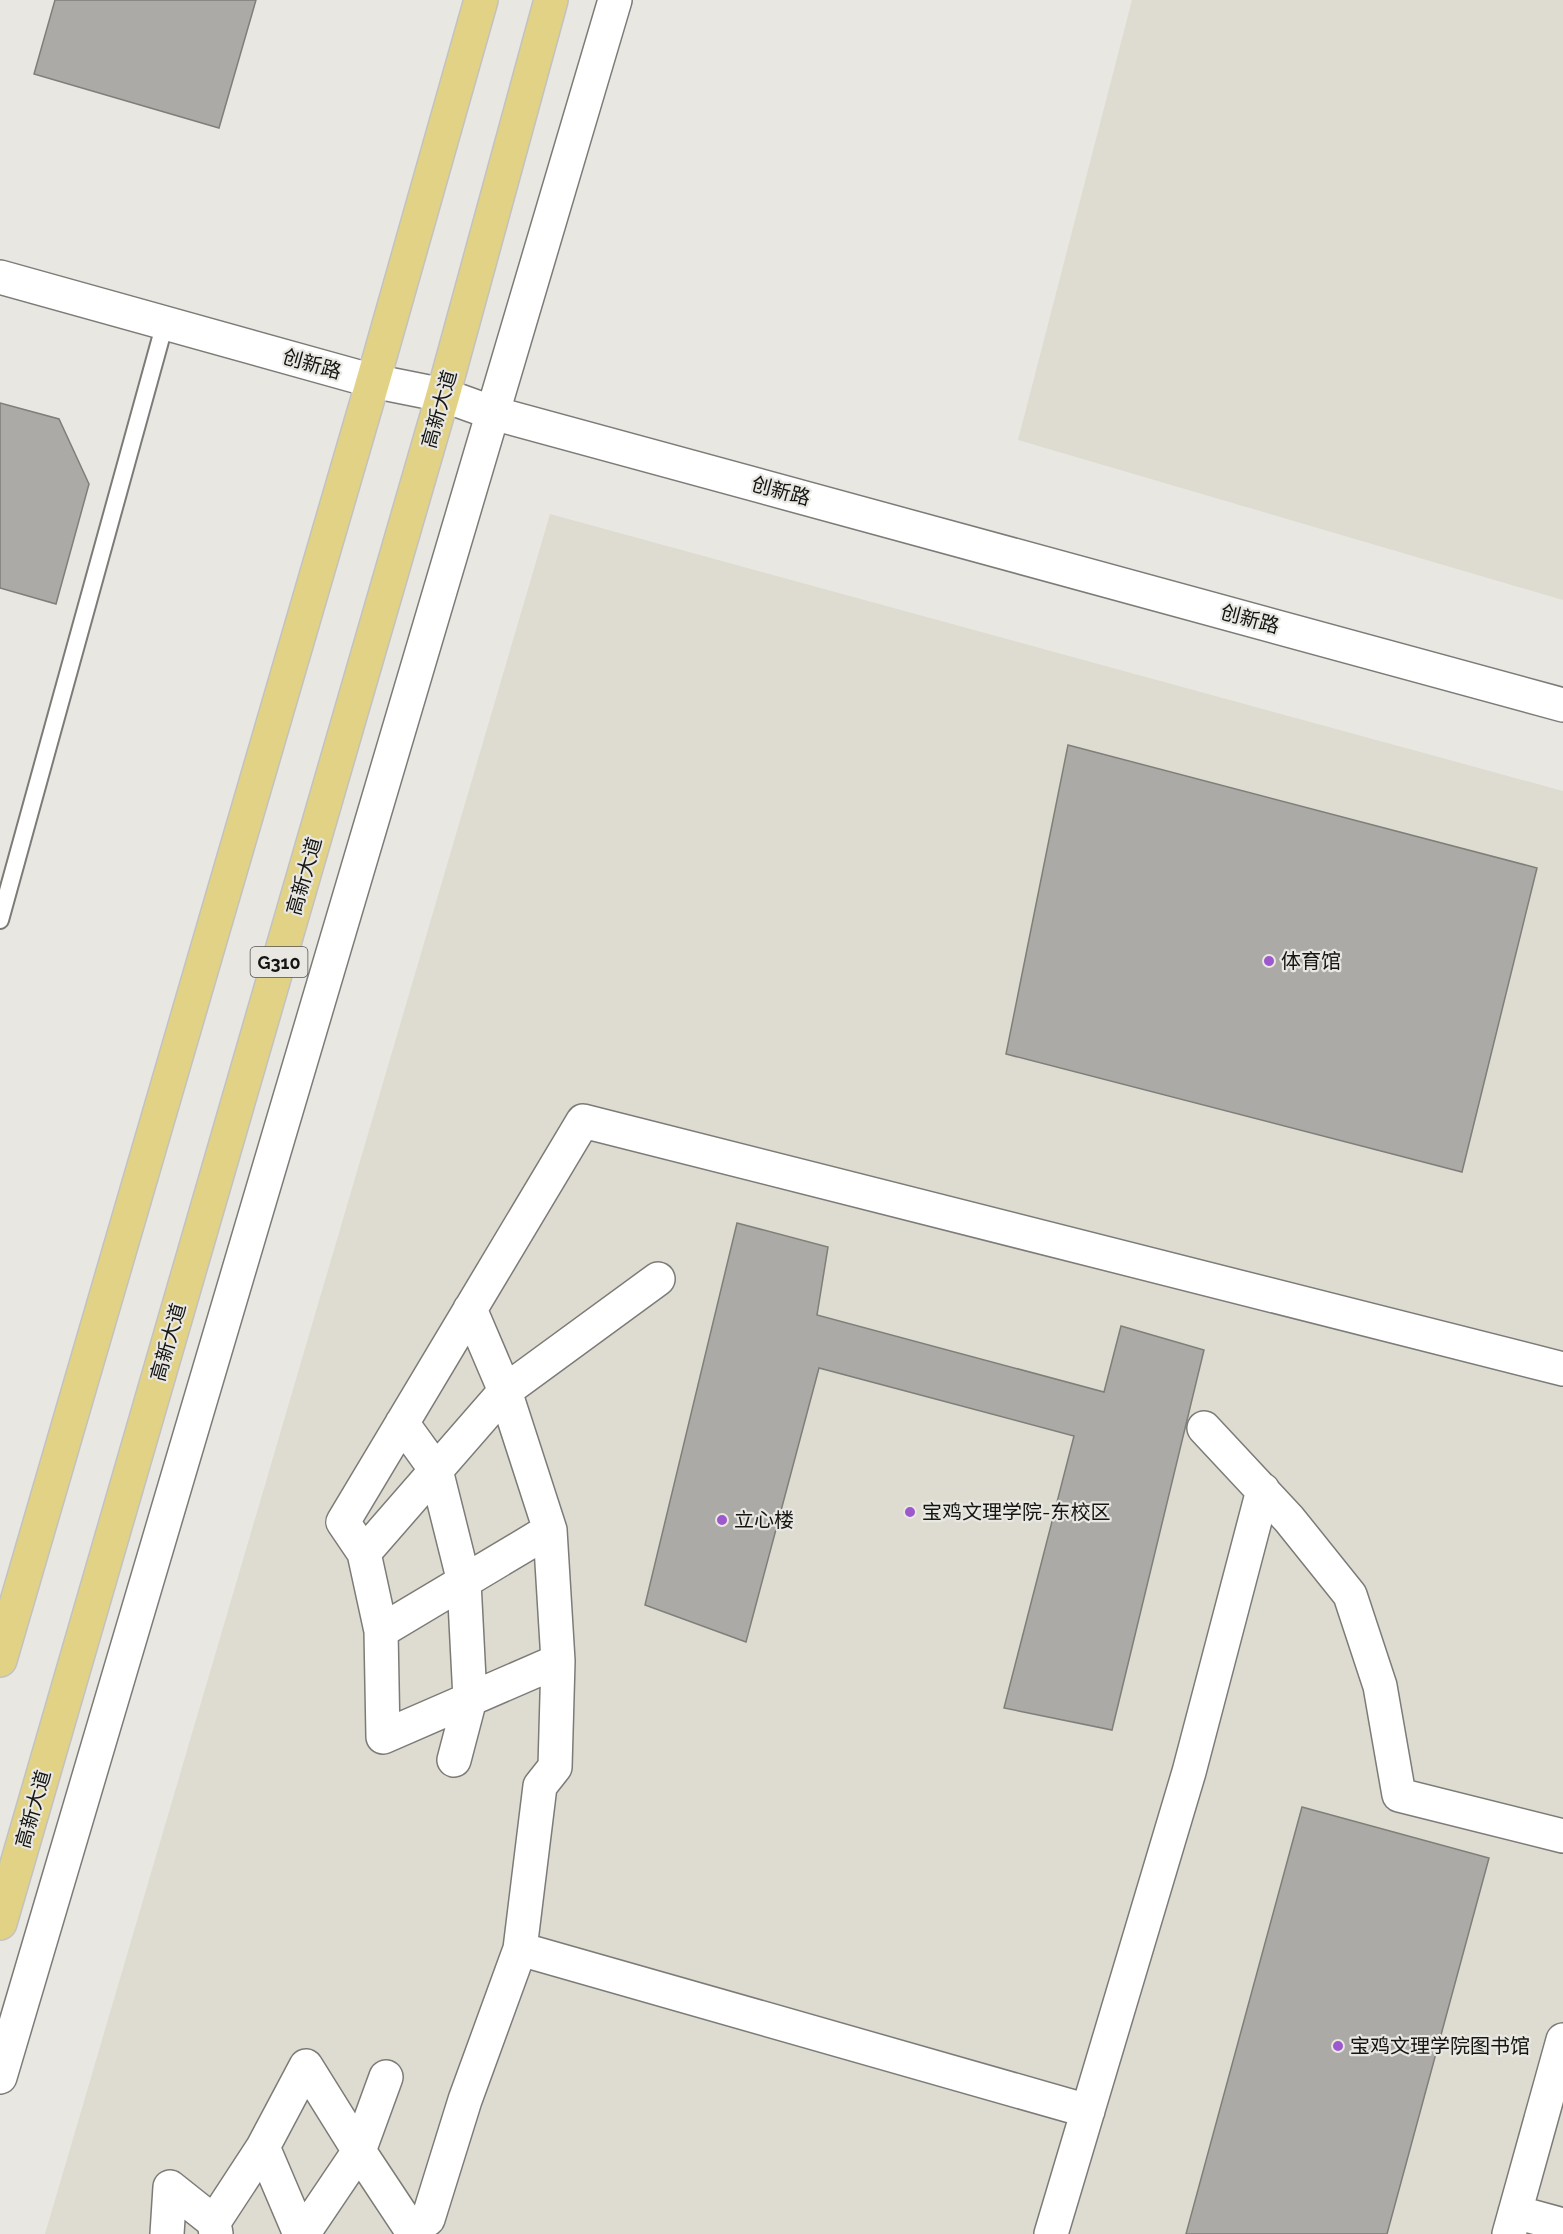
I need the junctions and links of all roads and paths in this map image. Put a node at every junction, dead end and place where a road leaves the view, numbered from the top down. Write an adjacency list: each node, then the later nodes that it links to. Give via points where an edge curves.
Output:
1 (481, 0): 6 (highway)
2 (551, 0): 7 (highway, 高新大道 / G310)
3 (615, 0): 8 (street)
4 (0, 277): 5 (street, 创新路)
5 (165, 323): 6 (street, 创新路); 10 (lane)
6 (373, 381): 7 (street, 创新路); 23 (highway)
7 (443, 395): 8 (street, 创新路); 28 (highway, 高新大道 / G310)
8 (493, 413): 9 (street, 创新路); 31 (street)
9 (1563, 705)
10 (0, 920)
11 (658, 1279): 14 (street)
12 (470, 1309): 13 (street, via 583,1121); 14 (street); 15 (street)
13 (1563, 1369)
14 (505, 1391): 17 (street); 19 (street)
15 (402, 1423): 17 (street); 20 (street, via 343,1522)
16 (1204, 1428): 18 (street)
17 (436, 1470): 20 (street); 21 (street)
18 (1263, 1490): 27 (street, via 1350,1595 1380,1686 1399,1795); 33 (street, via 1189,1772)
19 (550, 1530): 21 (street); 24 (street)
20 (364, 1553): 22 (street)
21 (464, 1582): 22 (street); 25 (street)
22 (381, 1631): 25 (street, via 383,1737)
23 (0, 1660)
24 (558, 1661): 25 (street); 29 (street, via 555,1767 540,1786)
25 (470, 1699): 26 (street)
26 (454, 1760)
27 (1563, 1836)
28 (0, 1923)
29 (520, 1949): 33 (street); 39 (street, via 465,2100 428,2219)
30 (1563, 2040): 36 (street)
31 (0, 2077)
32 (387, 2077): 35 (street)
33 (1088, 2111): 42 (street)
34 (263, 2147): 35 (street, via 306,2066); 38 (street); 41 (street)
35 (359, 2151): 39 (street); 41 (street)
36 (1512, 2223): 37 (street)
37 (1563, 2225)
38 (215, 2228): 40 (street, via 170,2187)
39 (411, 2233)
40 (167, 2234)
41 (302, 2234)
42 (1052, 2234)

